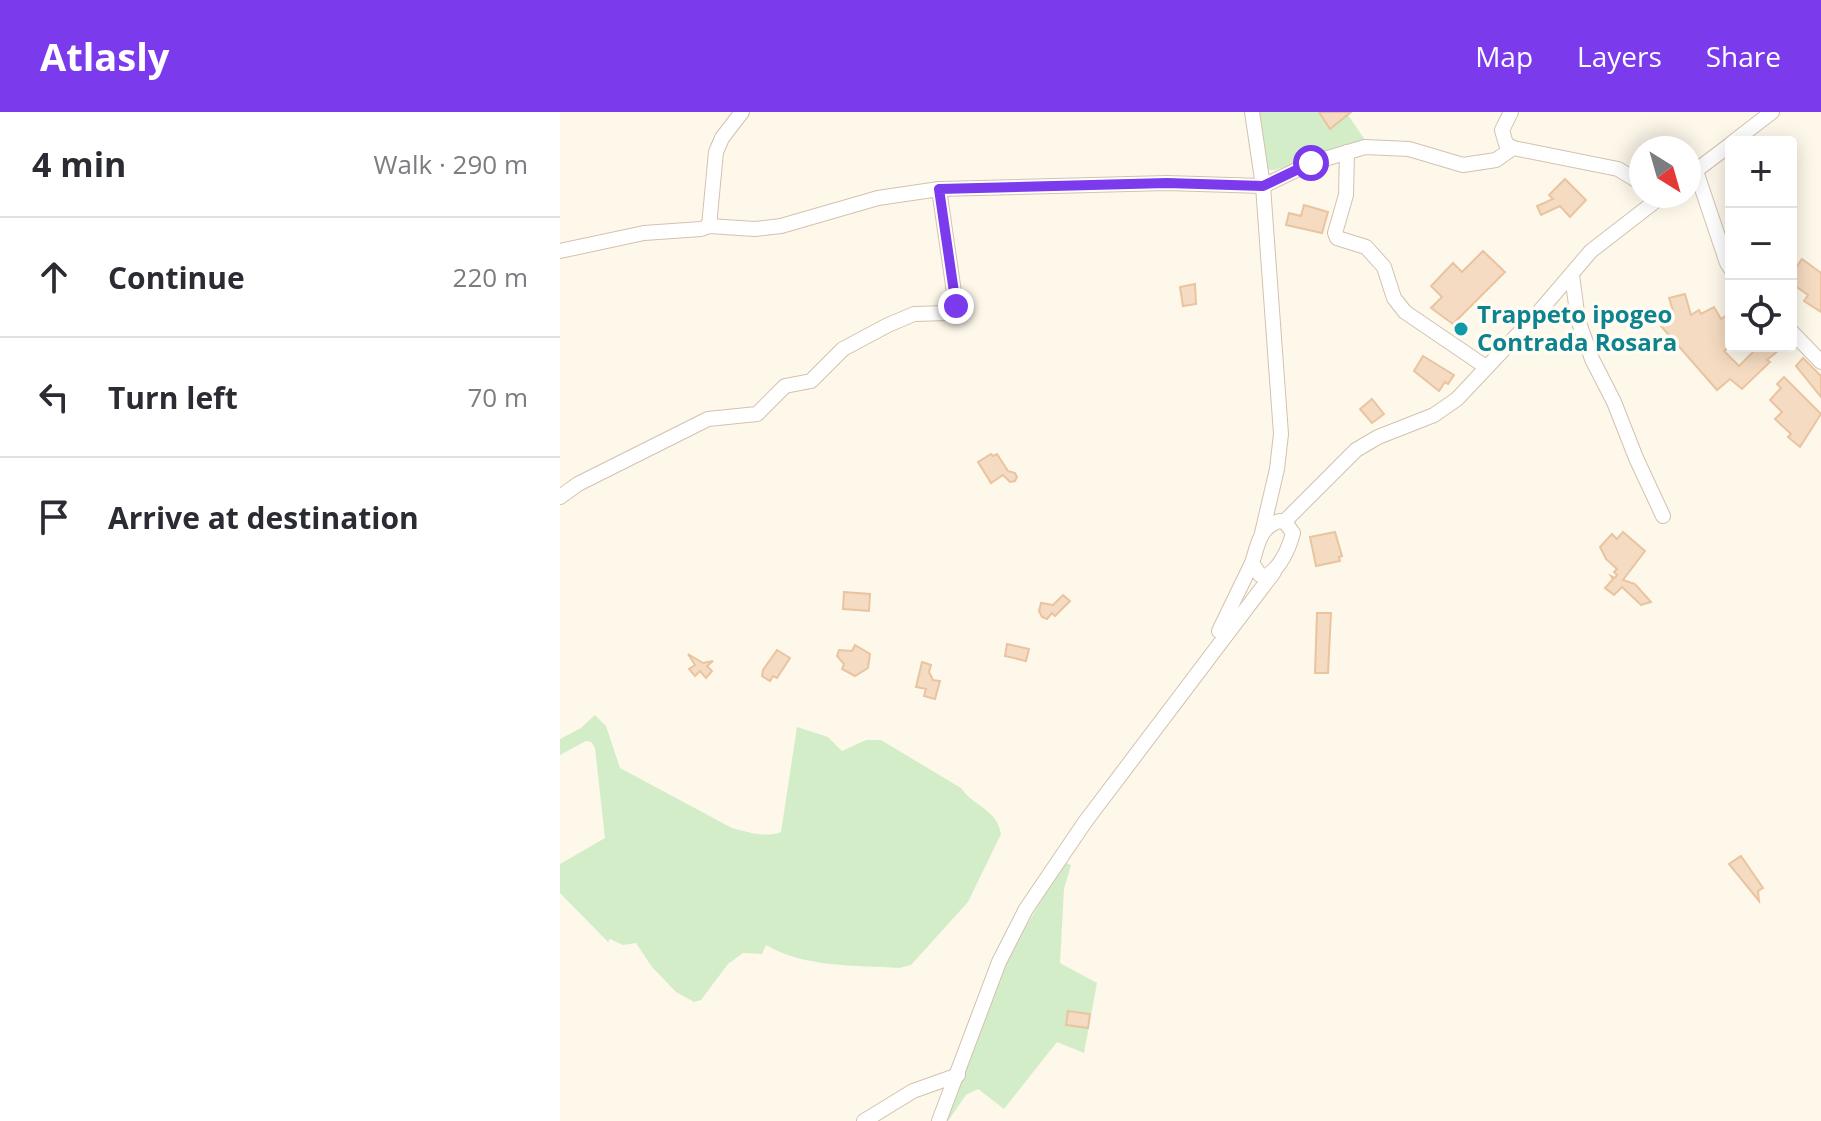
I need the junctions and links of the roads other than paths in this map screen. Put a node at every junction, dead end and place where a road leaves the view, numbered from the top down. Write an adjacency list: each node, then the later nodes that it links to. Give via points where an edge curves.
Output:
1 (742, 112): 15 (street, via 716,152)
2 (1252, 112): 11 (street)
3 (1511, 112): 6 (street, via 1502,130)
4 (1772, 112): 5 (street)
5 (1741, 136)
6 (1513, 148): 8 (street, via 1496,160 1463,165 1409,149 1365,147); 10 (street)
7 (1725, 148): 9 (street)
8 (1347, 152): 11 (street); 21 (street, via 1337,238 1366,247 1384,267 1394,298 1405,312)
9 (1701, 167)
10 (1629, 176)
11 (1263, 186): 12 (street); 22 (street, via 1281,434)
12 (939, 189): 15 (street, via 878,198 781,226); 23 (street, via 956,306 949,313 914,314 888,325 843,349 811,381 785,386 757,414 708,419)
13 (1701, 194): 17 (street)
14 (1647, 208): 18 (street, via 1591,251)
15 (709, 226): 16 (street)
16 (560, 251)
17 (1725, 258)
18 (1572, 275): 21 (street); 24 (street, via 1578,320 1592,359)
19 (1797, 337): 20 (street)
20 (1821, 362)
21 (1486, 367): 25 (street, via 1434,415 1356,450)
22 (1273, 483): 25 (street, via 1273,505); 26 (street)
23 (560, 497)
24 (1663, 516)
25 (1285, 525): 26 (street, via 1271,524); 28 (street)
26 (1262, 533): 27 (street)
27 (1252, 563): 28 (street, via 1260,575); 29 (street)
28 (1274, 572): 29 (street)
29 (1207, 657): 30 (street, via 1026,909 999,962)
30 (958, 1075): 31 (street, via 913,1091); 32 (street)
31 (864, 1121)
32 (939, 1121)

